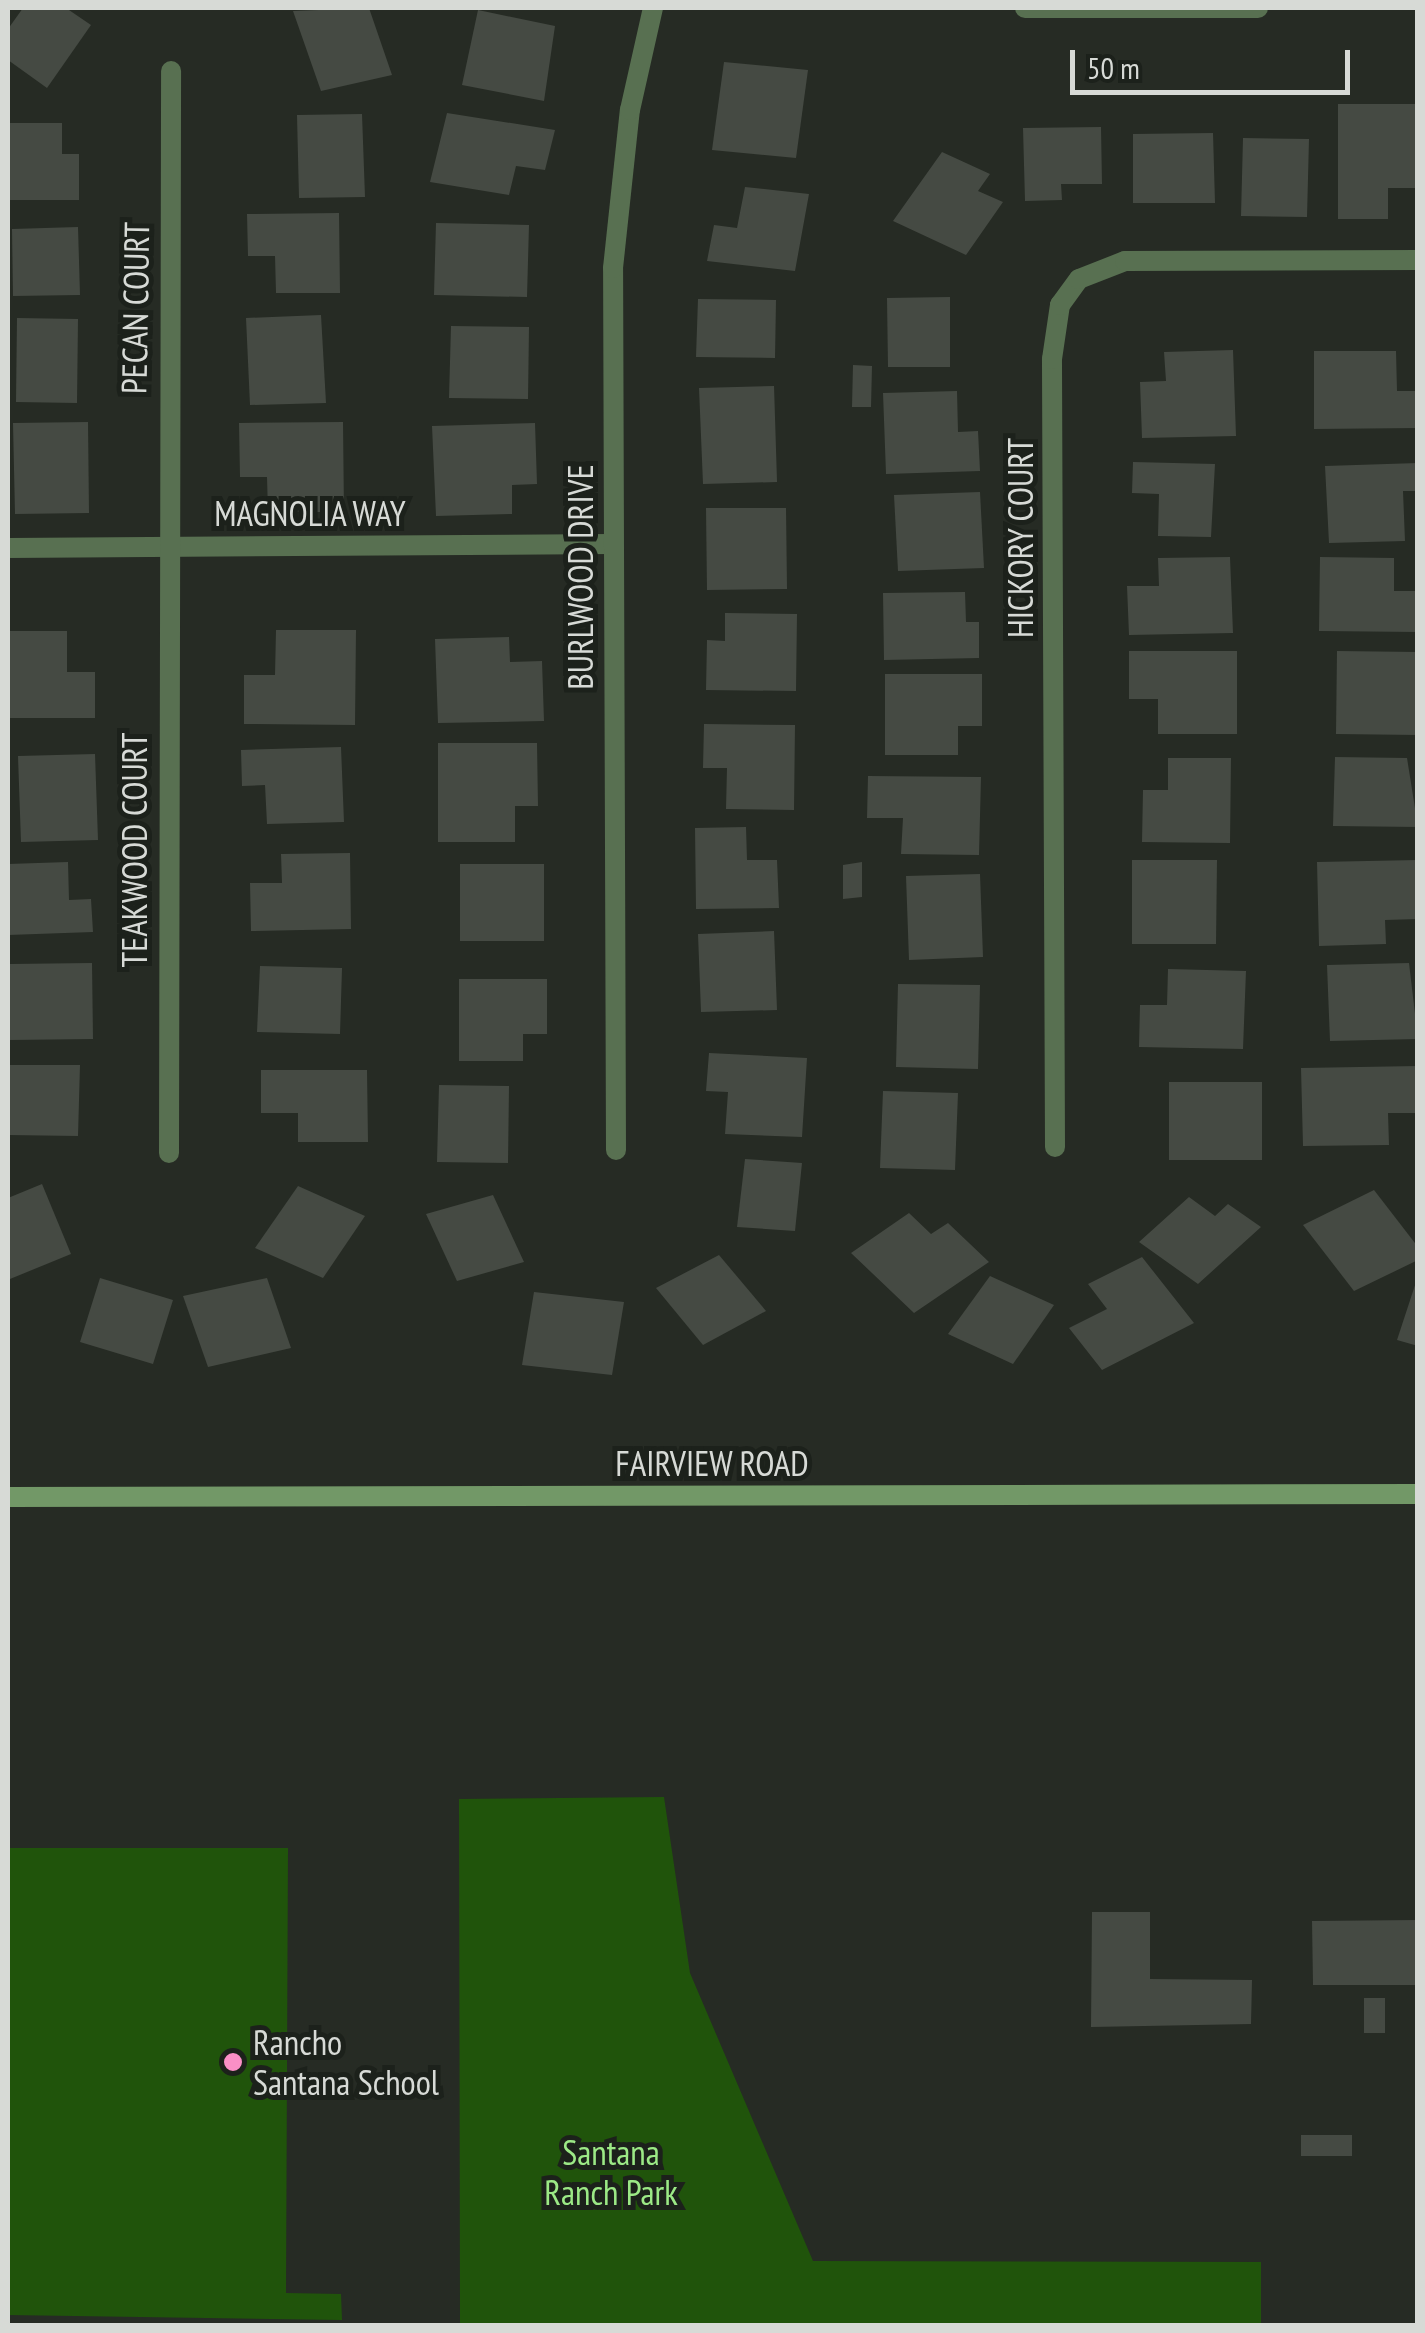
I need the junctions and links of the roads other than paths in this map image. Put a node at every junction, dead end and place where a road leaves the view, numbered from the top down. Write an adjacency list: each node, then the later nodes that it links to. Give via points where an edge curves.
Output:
1 (653, 8): 6 (street, BURLWOOD DRIVE, via 617,211)
2 (1026, 8): 3 (street)
3 (1258, 8)
4 (171, 71): 7 (street, PECAN COURT)
5 (1418, 260): 9 (street, HICKORY COURT, via 1126,261 1079,279 1060,305 1052,359)
6 (612, 544): 7 (street, MAGNOLIA WAY); 10 (street, BURLWOOD DRIVE)
7 (164, 546): 8 (street, MAGNOLIA WAY); 11 (street, TEAKWOOD COURT)
8 (8, 548)
9 (1055, 1147)
10 (616, 1150)
11 (169, 1153)
12 (1418, 1494): 13 (main road, FAIRVIEW ROAD)
13 (8, 1497)

